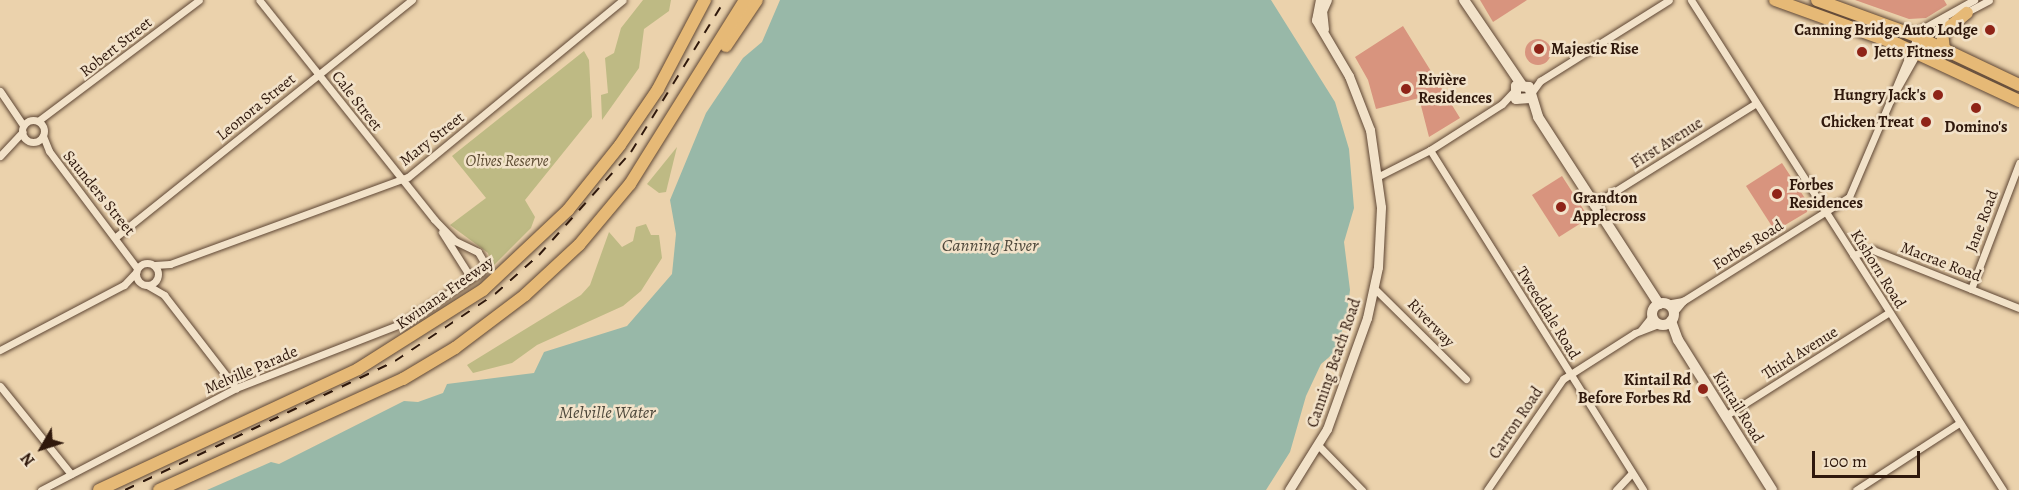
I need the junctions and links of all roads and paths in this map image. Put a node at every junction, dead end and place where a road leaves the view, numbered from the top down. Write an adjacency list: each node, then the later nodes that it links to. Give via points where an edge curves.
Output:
1 (199, 0): 30 (street, Robert Street)
2 (259, 0): 24 (street, Cale Street)
3 (412, 0): 24 (street, Leonora Street)
4 (616, 0): 18 (street)
5 (623, 0): 18 (street, Mary Street)
6 (704, 0): 73 (highway, Kwinana Freeway, via 658,89 614,154 568,210 483,291 358,369)
7 (745, 0): 31 (highway)
8 (757, 0): 31 (highway)
9 (1320, 0): 20 (street, Canning Beach Road, via 1315,15)
10 (1327, 0): 20 (street, Canning Beach Road, via 1322,11)
11 (1464, 0): 27 (main road, Kintail Road)
12 (1669, 0): 27 (street)
13 (1691, 0): 29 (street, Kishorn Road)
14 (1775, 0): 23 (highway)
15 (1817, 0): 21 (highway)
16 (1974, 0): 21 (street, via 1926,24)
17 (1989, 0): 19 (street)
18 (614, 9): 41 (street, Mary Street)
19 (1967, 13): 21 (street); 22 (highway, via 1942,33)
20 (1325, 31): 40 (street, Canning Beach Road, via 1361,100)
21 (1920, 38): 22 (highway); 23 (street, Forbes Road)
22 (1944, 49): 25 (highway)
23 (1913, 51): 28 (highway); 43 (street, Forbes Road, via 1853,191)
24 (319, 74): 41 (street, Cale Street); 45 (street, Leonora Street)
25 (2019, 85)
26 (0, 91): 32 (street, Saunders Street)
27 (1522, 92): 36 (street); 42 (main road, Kintail Road)
28 (2019, 101)
29 (1756, 103): 42 (street, First Avenue); 43 (street, Kishorn Road)
30 (50, 116): 32 (street, Robert Street); 33 (street, Robert Street)
31 (675, 118): 74 (highway, via 630,184 579,245 476,333 403,378)
32 (28, 124): 33 (street, Saunders Street); 34 (street, Saunders Street); 35 (street)
33 (43, 133): 34 (street); 37 (street, Saunders Street)
34 (32, 141): 35 (street); 37 (street, Saunders Street)
35 (16, 144): 38 (street)
36 (1430, 150): 40 (street); 63 (street, Tweeddale Road)
37 (49, 151): 45 (street, Saunders Street)
38 (0, 156)
39 (2019, 163): 57 (street, Jane Road)
40 (1380, 176): 56 (street, Canning Beach Road)
41 (401, 179): 44 (street, Cale Street); 49 (street, Mary Street)
42 (1593, 205): 61 (main road, Kintail Road)
43 (1827, 212): 47 (street, Kishorn Road); 61 (street, Forbes Road)
44 (434, 219): 53 (street, Cale Street); 53 (street, Cale Street, via 455,241 483,258 481,272)
45 (117, 236): 46 (street, Saunders Street)
46 (129, 252): 48 (street, Saunders Street); 51 (street, Saunders Street)
47 (1853, 255): 57 (street, Macrae Road, via 1873,250); 60 (street, Kishorn Road)
48 (146, 262): 50 (street, Mary Street); 51 (street, Mary Street)
49 (170, 264): 50 (street, Mary Street); 52 (street, Mary Street)
50 (155, 265): 52 (street)
51 (137, 270): 54 (street, Mary Street); 55 (street)
52 (158, 276): 55 (street, Mary Street); 58 (street)
53 (471, 278): 66 (street, Melville Parade, via 391,329)
54 (124, 285): 55 (street, Mary Street); 62 (street, Mary Street)
55 (144, 285): 58 (street)
56 (1375, 289): 64 (street, Riverway); 69 (street, Canning Beach Road)
57 (1971, 289): 59 (street, Macrae Road)
58 (164, 295): 66 (street)
59 (2019, 308)
60 (1888, 313): 67 (street, Third Avenue); 68 (street, Kishorn Road)
61 (1662, 314): 63 (street, Forbes Road); 67 (main road, Kintail Road)
62 (0, 351)
63 (1570, 374): 70 (street, Tweeddale Road); 77 (street, Carron Road, via 1557,385)
64 (1466, 379)
65 (0, 386): 71 (street)
66 (236, 388): 71 (street, Melville Parade)
67 (1725, 416): 80 (main road, Kintail Road)
68 (1959, 423): 81 (street); 82 (street, Kishorn Road)
69 (1319, 446): 75 (street, Canning Beach Road); 76 (street)
70 (1632, 473): 78 (street); 79 (street, Tweeddale Road)
71 (71, 474): 72 (street, Melville Parade)
72 (41, 490)
73 (99, 490)
74 (159, 490)
75 (1289, 490)
76 (1362, 490)
77 (1487, 490)
78 (1616, 490)
79 (1643, 490)
80 (1772, 490)
81 (1856, 490)
82 (2003, 490)

